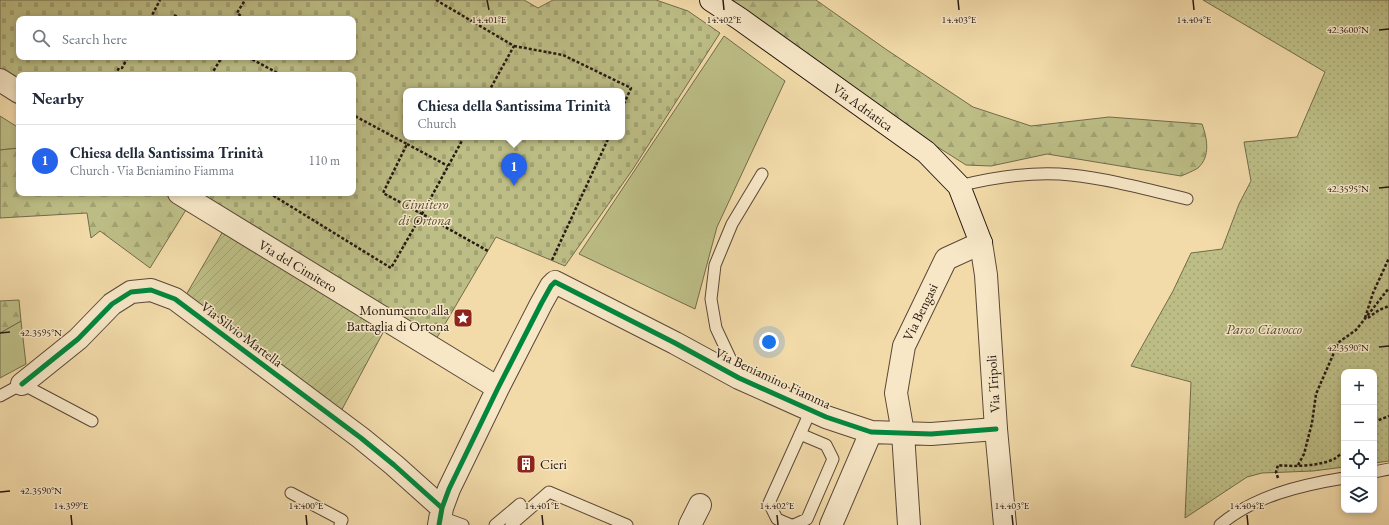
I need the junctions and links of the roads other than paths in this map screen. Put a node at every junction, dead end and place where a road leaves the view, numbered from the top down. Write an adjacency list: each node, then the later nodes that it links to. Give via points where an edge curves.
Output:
1 (711, 0): 5 (street, Via Adriatica, via 926,152)
2 (0, 80): 3 (street)
3 (16, 90)
4 (762, 174): 9 (lane, Via Beniamino Fiamma, via 732,224 715,265 711,299 716,328)
5 (959, 186): 7 (lane, via 1037,174 1071,175); 8 (street, Via Adriatica)
6 (184, 196): 11 (street, Via del Cimitero)
7 (1187, 199)
8 (981, 243): 15 (street, Via Tripoli, via 986,276); 17 (street, Via Bengasi, via 946,259 904,346 896,393)
9 (739, 378): 11 (street, Via Beniamino Fiamma, via 555,282); 13 (street, Via Beniamino Fiamma)
10 (22, 384): 12 (lane); 14 (lane); 25 (street, Via Silvio Martella, via 78,339 112,304 131,292 151,290 175,299 355,434 394,465)
11 (498, 388): 25 (street)
12 (0, 396)
13 (811, 410): 16 (street, Via Beniamino Fiamma); 18 (lane)
14 (92, 421)
15 (996, 429): 17 (street, Via Beniamino Fiamma, via 931,434); 36 (street, Via Tripoli)
16 (871, 432): 17 (street, Via Beniamino Fiamma); 34 (street)
17 (903, 433): 35 (street, Via Bengasi)
18 (800, 434): 32 (lane, via 769,502 777,519); 33 (lane, via 826,445 834,459 807,519)
19 (1389, 469): 20 (lane)
20 (1377, 471)
21 (1341, 478): 37 (lane, via 1282,492 1250,506)
22 (291, 493): 26 (lane, via 342,520)
23 (520, 504): 28 (lane)
24 (700, 505): 31 (street)
25 (441, 516): 27 (lane)
26 (340, 525)
27 (463, 525)
28 (495, 525)
29 (511, 525): 30 (lane, via 549,492)
30 (627, 525)
31 (690, 525)
32 (791, 525)
33 (794, 525)
34 (831, 525)
35 (909, 525)
36 (1005, 525)
37 (1220, 525)

